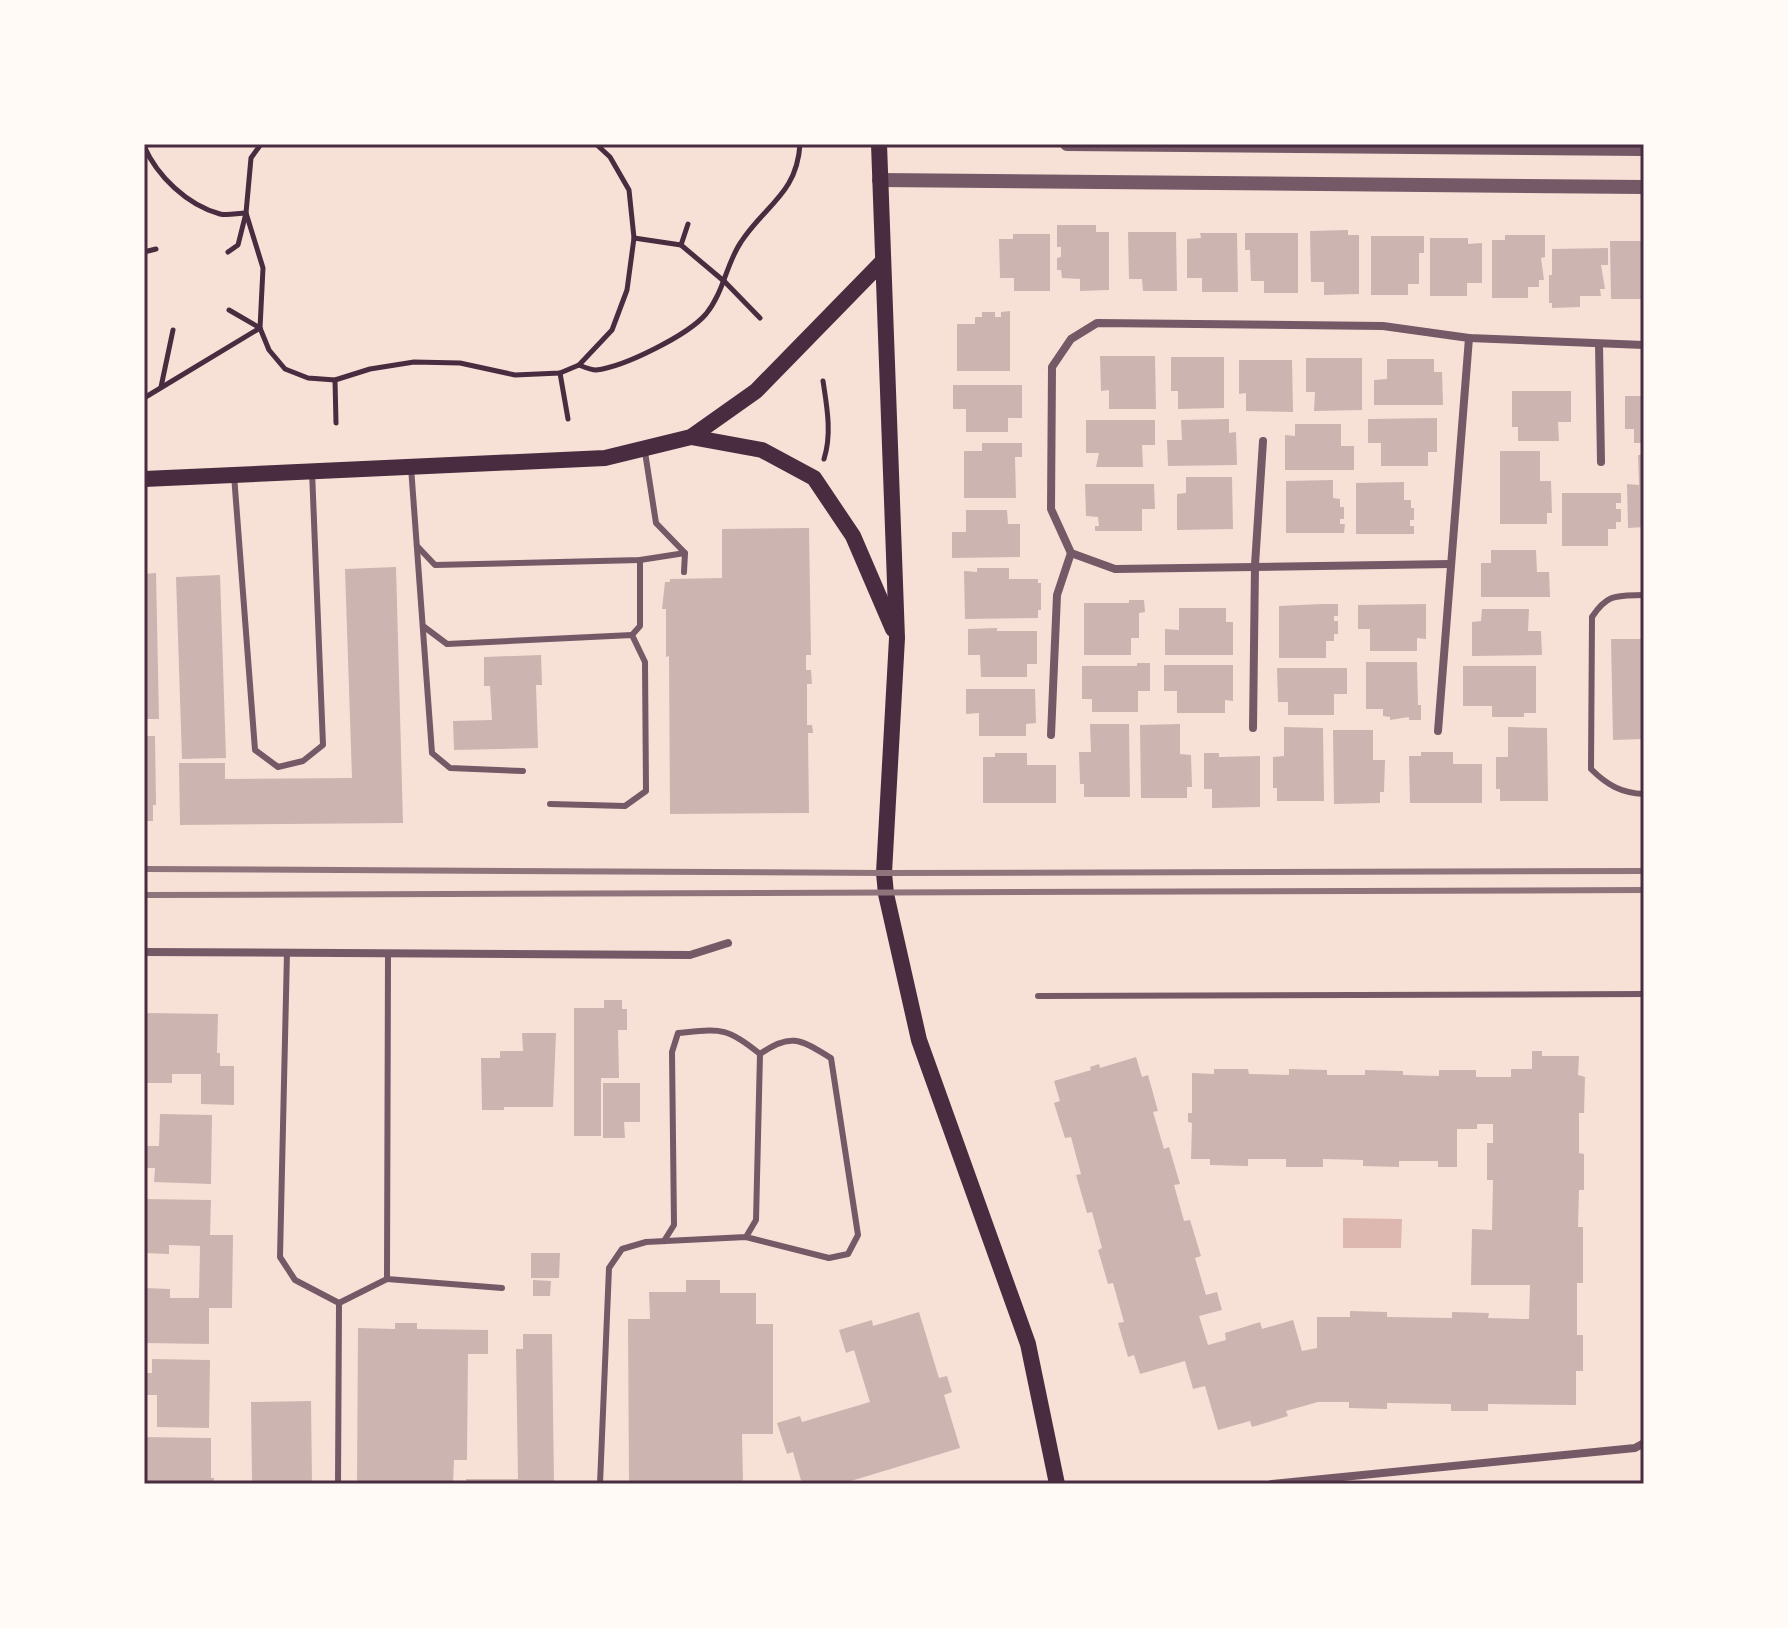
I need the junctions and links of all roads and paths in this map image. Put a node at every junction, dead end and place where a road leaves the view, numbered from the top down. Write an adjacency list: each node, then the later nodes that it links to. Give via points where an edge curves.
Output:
1 (261, 144): 11 (path, via 251,158)
2 (596, 144): 13 (path, via 629,190)
3 (800, 144): 19 (path, via 791,183 740,242)
4 (879, 144): 9 (main road)
5 (1067, 144): 6 (street)
6 (1389, 145): 8 (street)
7 (144, 146): 11 (path, via 170,184 192,200 222,214)
8 (1644, 149)
9 (879, 180): 10 (street); 18 (main road)
10 (1644, 187)
11 (246, 213): 17 (path, via 238,245); 22 (path, via 263,268)
12 (688, 224): 14 (path)
13 (634, 238): 14 (path); 27 (path, via 627,290 612,330)
14 (681, 245): 19 (path)
15 (156, 249): 16 (path)
16 (144, 252)
17 (228, 252)
18 (883, 261): 35 (main road, via 756,391); 54 (main road)
19 (725, 282): 21 (path); 27 (path, via 705,314 684,332 626,361 595,370)
20 (229, 310): 22 (path)
21 (760, 318)
22 (260, 328): 29 (path, via 285,369); 31 (path)
23 (173, 330): 31 (path)
24 (1469, 338): 25 (street); 46 (street, via 1383,326 1097,323 1071,339 1052,367 1051,509); 48 (street)
25 (1599, 344): 26 (street); 38 (street)
26 (1644, 345)
27 (579, 365): 28 (path)
28 (560, 373): 29 (path, via 515,375 460,363 414,362); 33 (path)
29 (335, 380): 34 (path)
30 (823, 381): 40 (path, via 828,446)
31 (161, 388): 32 (path)
32 (144, 398)
33 (568, 419)
34 (336, 423)
35 (691, 437): 37 (main road); 54 (main road, via 762,450 814,478 853,536)
36 (1263, 441): 49 (street)
37 (644, 448): 39 (main road, via 605,458); 45 (lane, via 656,523)
38 (1601, 462)
39 (411, 467): 41 (main road); 44 (lane)
40 (822, 468)
41 (312, 471): 42 (main road); 42 (lane, via 323,745 303,761 278,767 255,750)
42 (234, 475): 43 (main road)
43 (144, 479)
44 (417, 546): 47 (lane, via 435,565); 52 (lane)
45 (685, 553): 47 (lane); 50 (lane)
46 (1071, 553): 49 (street, via 1115,569); 57 (street, via 1057,595)
47 (640, 560): 53 (lane, via 640,626)
48 (1451, 564): 49 (street); 56 (street)
49 (1255, 565): 55 (street)
50 (684, 572)
51 (1644, 595): 59 (lane, via 1614,596 1592,617 1591,769 1605,783)
52 (423, 626): 53 (lane, via 447,644); 58 (lane, via 432,753 450,768)
53 (632, 635): 60 (lane, via 645,662 646,791 625,806)
54 (897, 638): 76 (main road, via 886,894 919,1040 1028,1344)
55 (1253, 728)
56 (1438, 731)
57 (1051, 735)
58 (523, 771)
59 (1644, 794)
60 (550, 804)
61 (728, 943): 64 (street, via 690,955)
62 (144, 952): 63 (street)
63 (287, 952): 64 (street); 72 (lane, via 280,1257 295,1280)
64 (388, 953): 70 (lane)
65 (1644, 994): 66 (lane)
66 (1038, 996)
67 (760, 1054): 68 (lane, via 756,1220); 68 (lane, via 777,1042 802,1041 831,1058 858,1235 848,1254 829,1258); 69 (lane, via 720,1029 678,1033 672,1052 674,1225)
68 (746, 1237): 69 (lane)
69 (664, 1241): 75 (lane, via 622,1249 609,1268)
70 (387, 1279): 71 (lane); 72 (lane)
71 (502, 1288)
72 (339, 1303): 74 (lane)
73 (1644, 1443): 77 (street)
74 (338, 1484)
75 (600, 1484)
76 (1057, 1484)
77 (1272, 1484)

